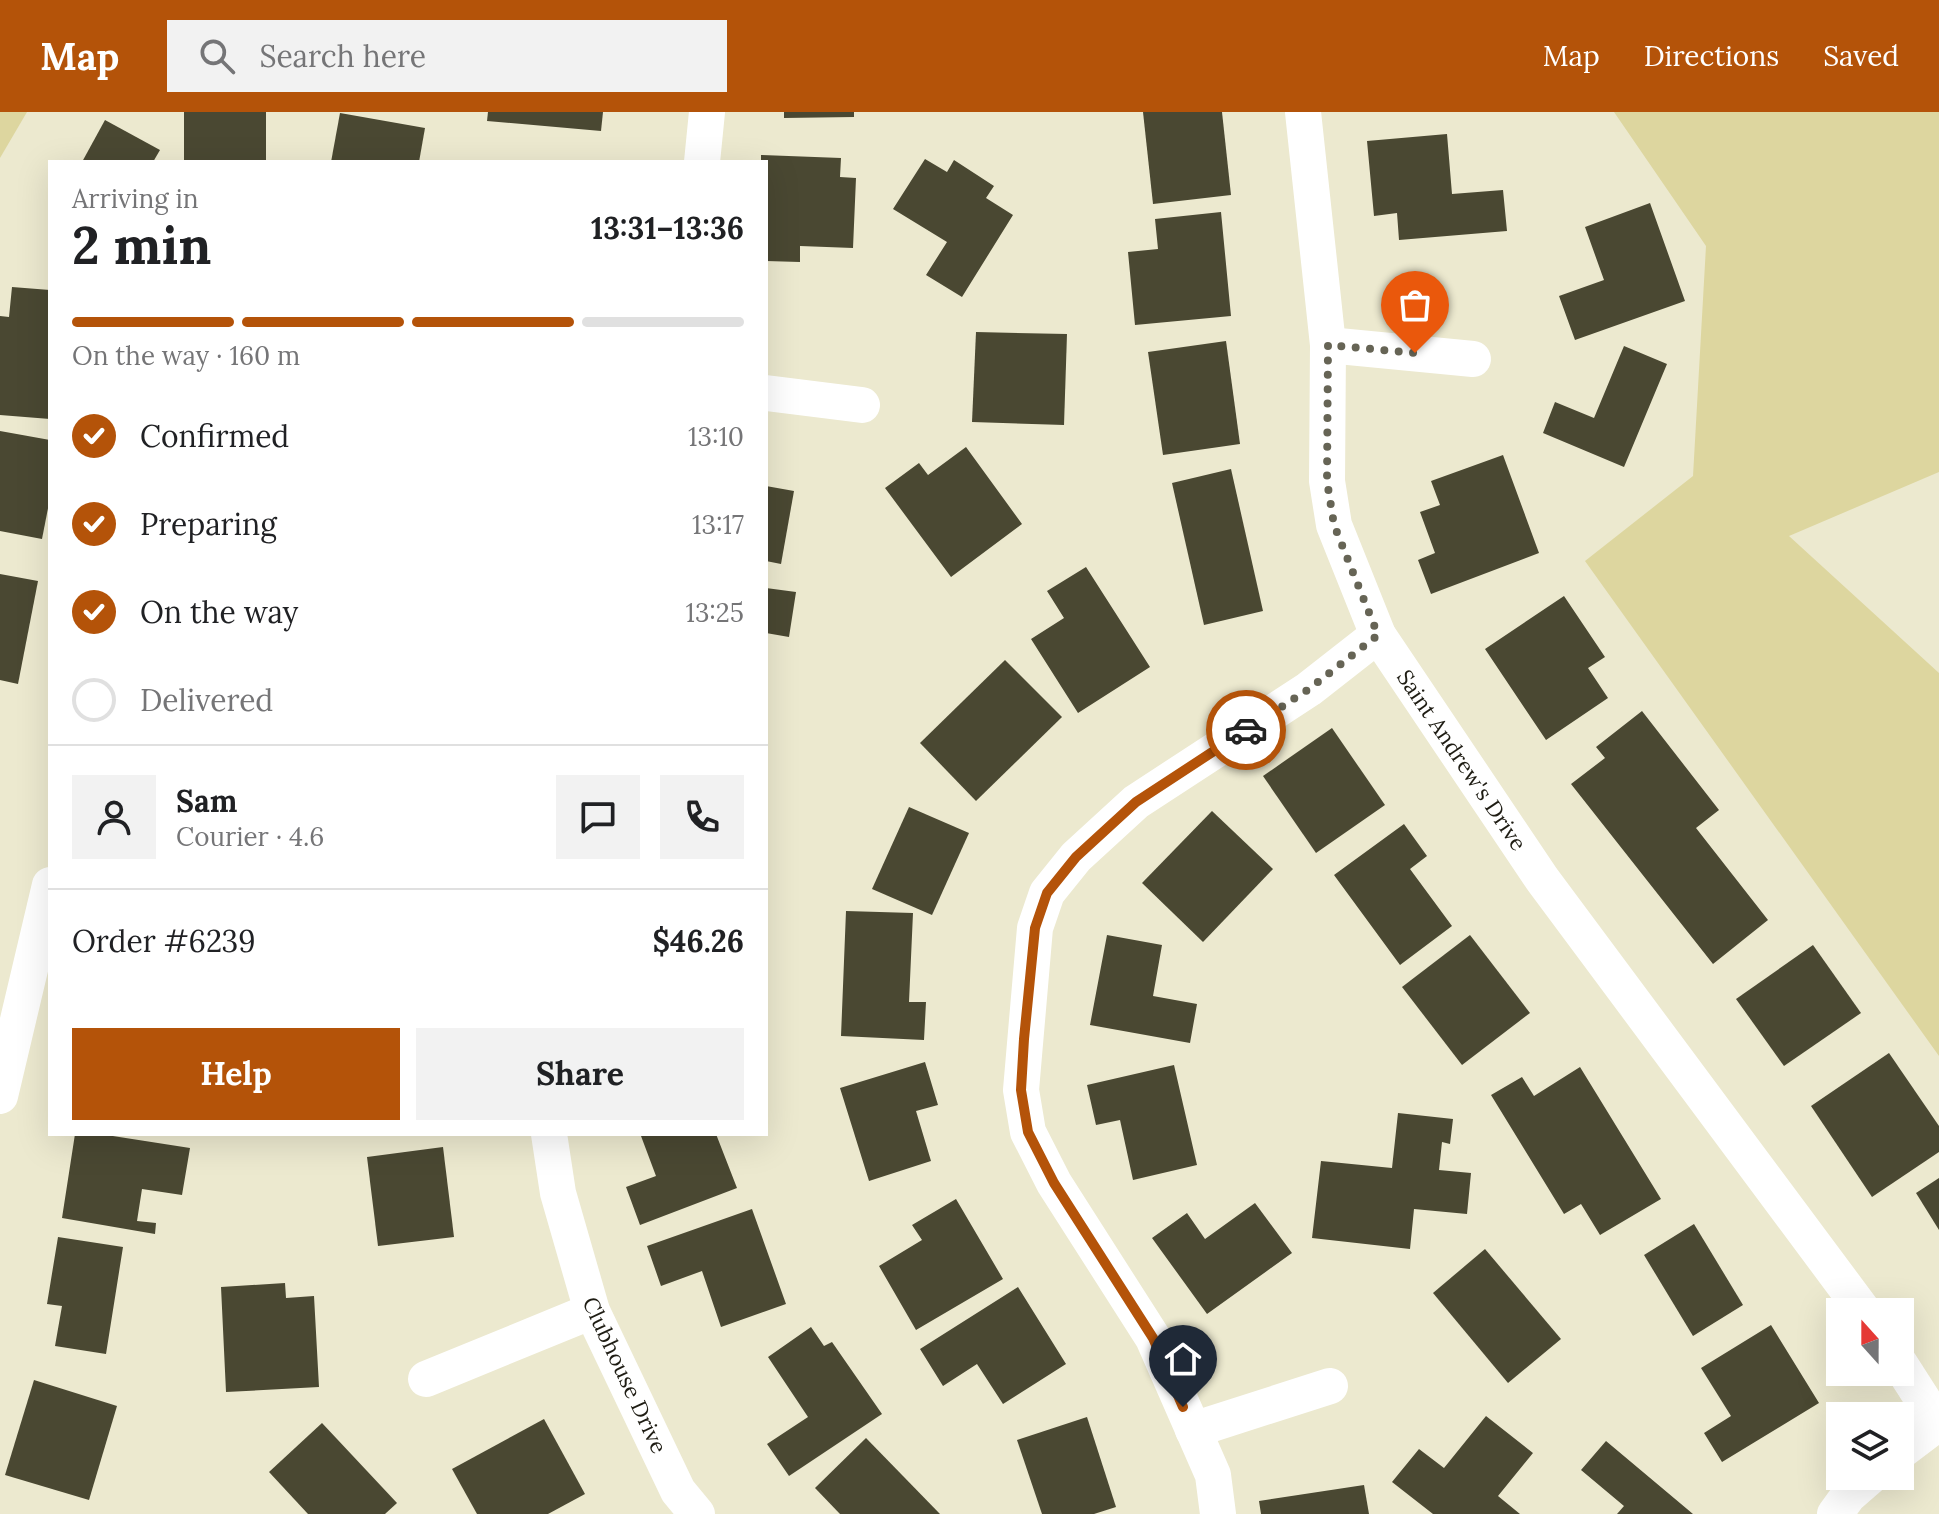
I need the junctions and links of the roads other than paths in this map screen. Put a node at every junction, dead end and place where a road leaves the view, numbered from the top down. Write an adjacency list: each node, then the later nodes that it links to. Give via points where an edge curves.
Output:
1 (707, 112): 3 (street)
2 (1303, 112): 4 (street, Saint Andrew's Drive)
3 (702, 160)
4 (1328, 345): 5 (street); 8 (street, Saint Andrew's Drive, via 1327,481 1334,525)
5 (1473, 359)
6 (768, 393): 7 (street)
7 (862, 405)
8 (1378, 635): 12 (street, Saint Andrew's Drive, via 1542,879); 18 (street, via 1309,689 1136,802 1076,857 1047,893 1035,928 1021,1090 1028,1132 1054,1183 1153,1338)
9 (48, 893): 10 (street)
10 (0, 1096)
11 (549, 1136): 13 (street, Clubhouse Drive, via 558,1193)
12 (1854, 1298)
13 (592, 1311): 14 (street); 21 (street, Clubhouse Drive, via 678,1491)
14 (426, 1379)
15 (1330, 1386): 18 (street)
16 (1914, 1386): 17 (street)
17 (1938, 1424): 19 (street)
18 (1193, 1430): 22 (street, via 1213,1475)
19 (1914, 1442)
20 (1855, 1490): 23 (street)
21 (697, 1514)
22 (1218, 1514)
23 (1835, 1514)

